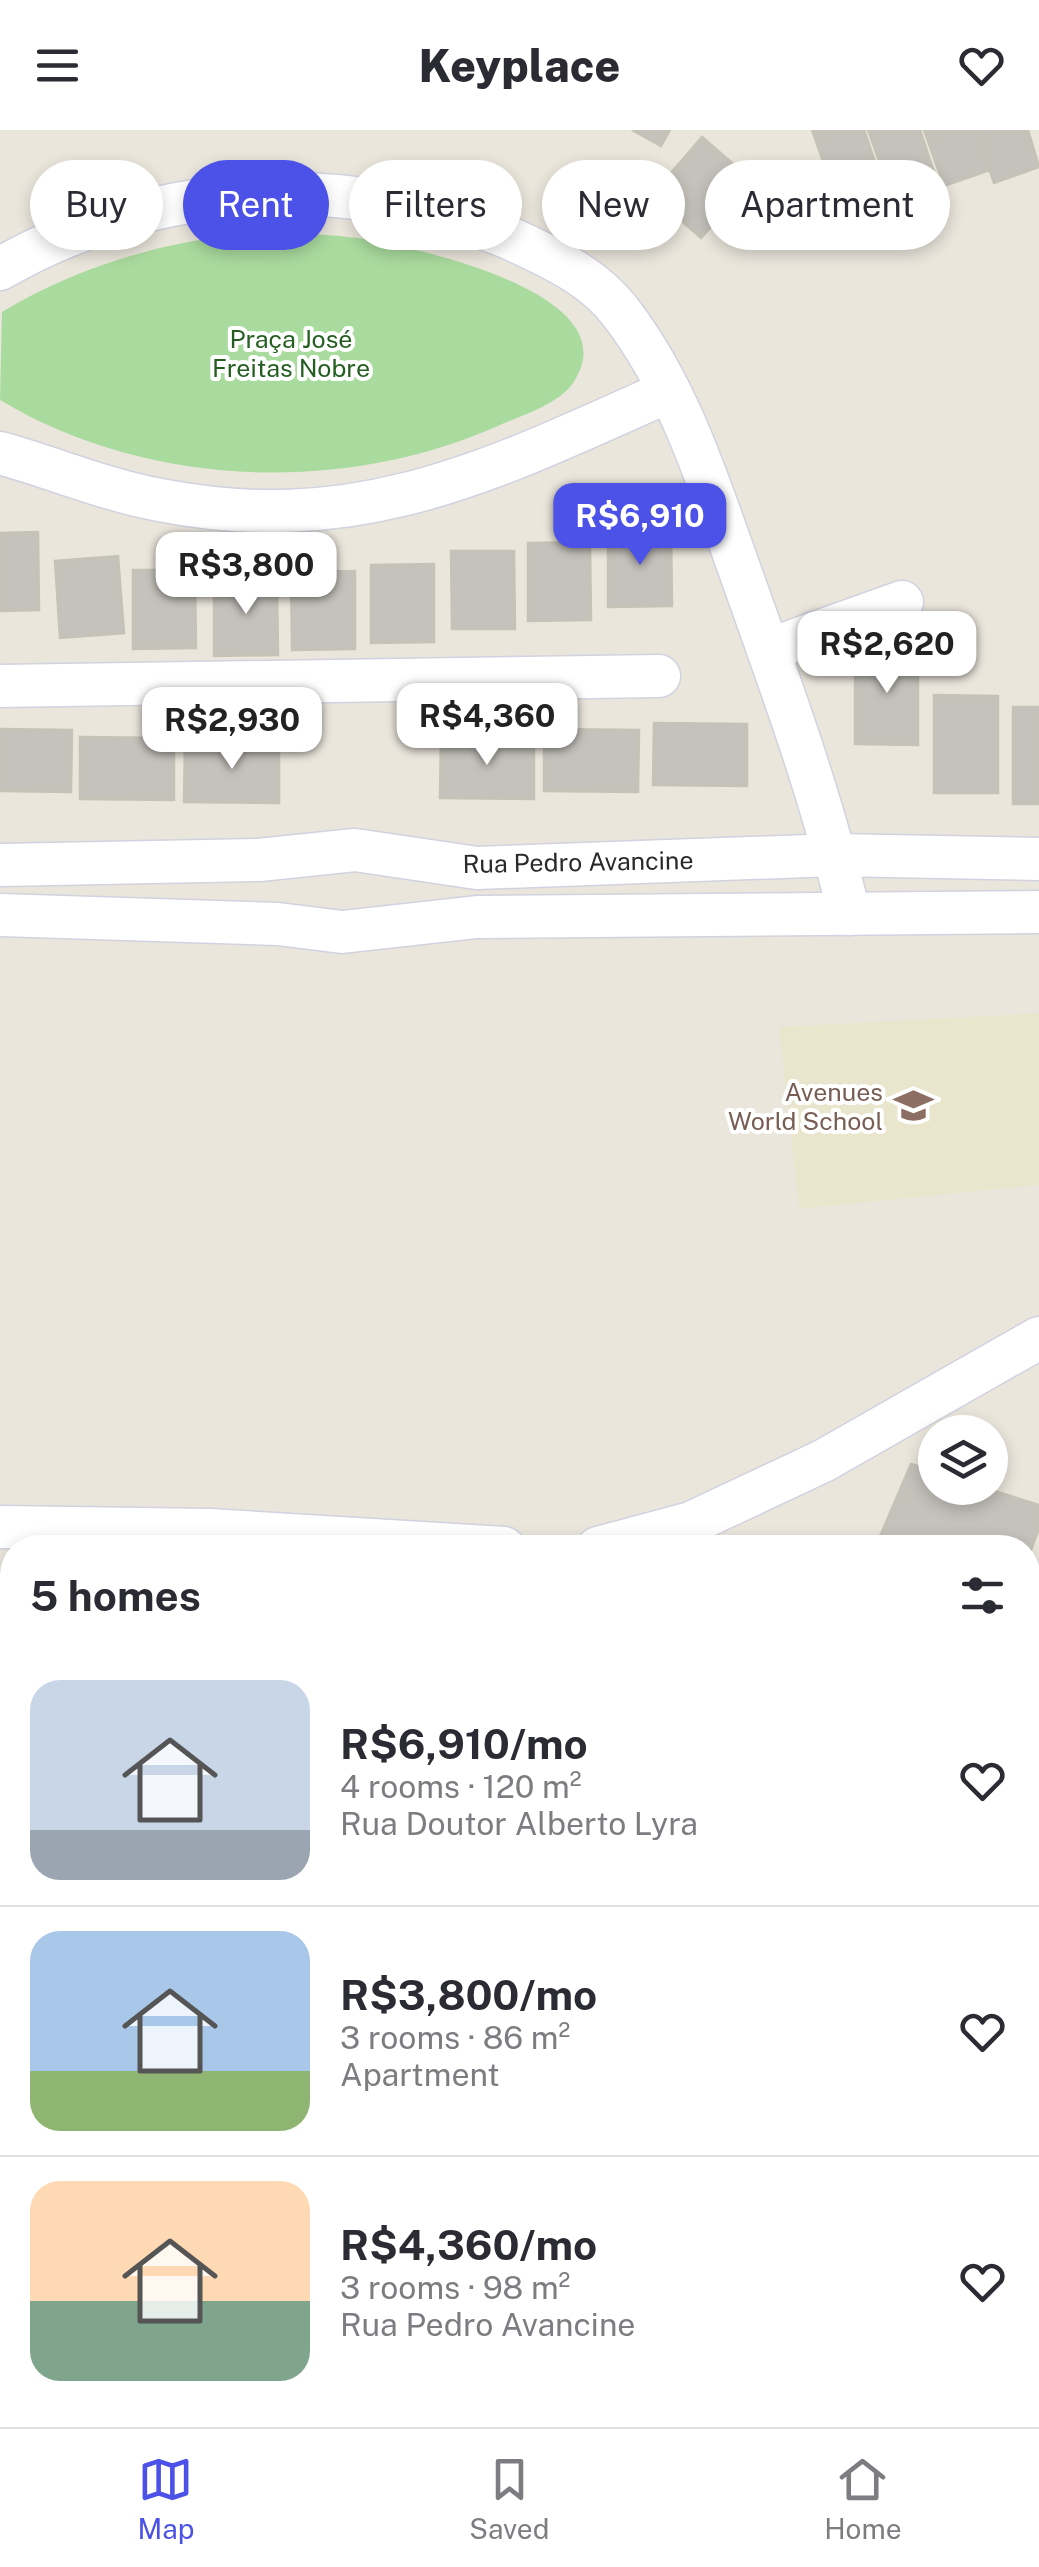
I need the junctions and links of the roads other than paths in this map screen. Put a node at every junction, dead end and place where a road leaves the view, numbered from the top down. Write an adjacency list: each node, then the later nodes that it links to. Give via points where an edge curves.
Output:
1 (0, 269): 2 (street, via 66,236 177,204 304,194 381,202 500,234 566,264 622,314)
2 (669, 391): 3 (street, via 491,471 355,505 278,512 162,501); 5 (street)
3 (0, 453)
4 (902, 602): 5 (street)
5 (768, 650): 8 (street)
6 (659, 676): 7 (street)
7 (0, 686)
8 (836, 855): 10 (street, Rua Pedro Avancine); 11 (street, Rua Pedro Avancine, via 476,868); 15 (street)
9 (320, 857): 11 (street, Rua Pedro Avancine, via 354,850); 12 (street, Rua Pedro Avancine); 17 (street)
10 (1039, 859)
11 (405, 860): 16 (street)
12 (0, 865)
13 (1039, 912): 15 (street)
14 (0, 914): 17 (street)
15 (849, 914): 16 (street, via 478,917)
16 (395, 926): 17 (street)
17 (315, 931)
18 (1039, 1338): 21 (street, via 807,1468 691,1523)
19 (0, 1527): 20 (street)
20 (292, 1535)
21 (646, 1535)

